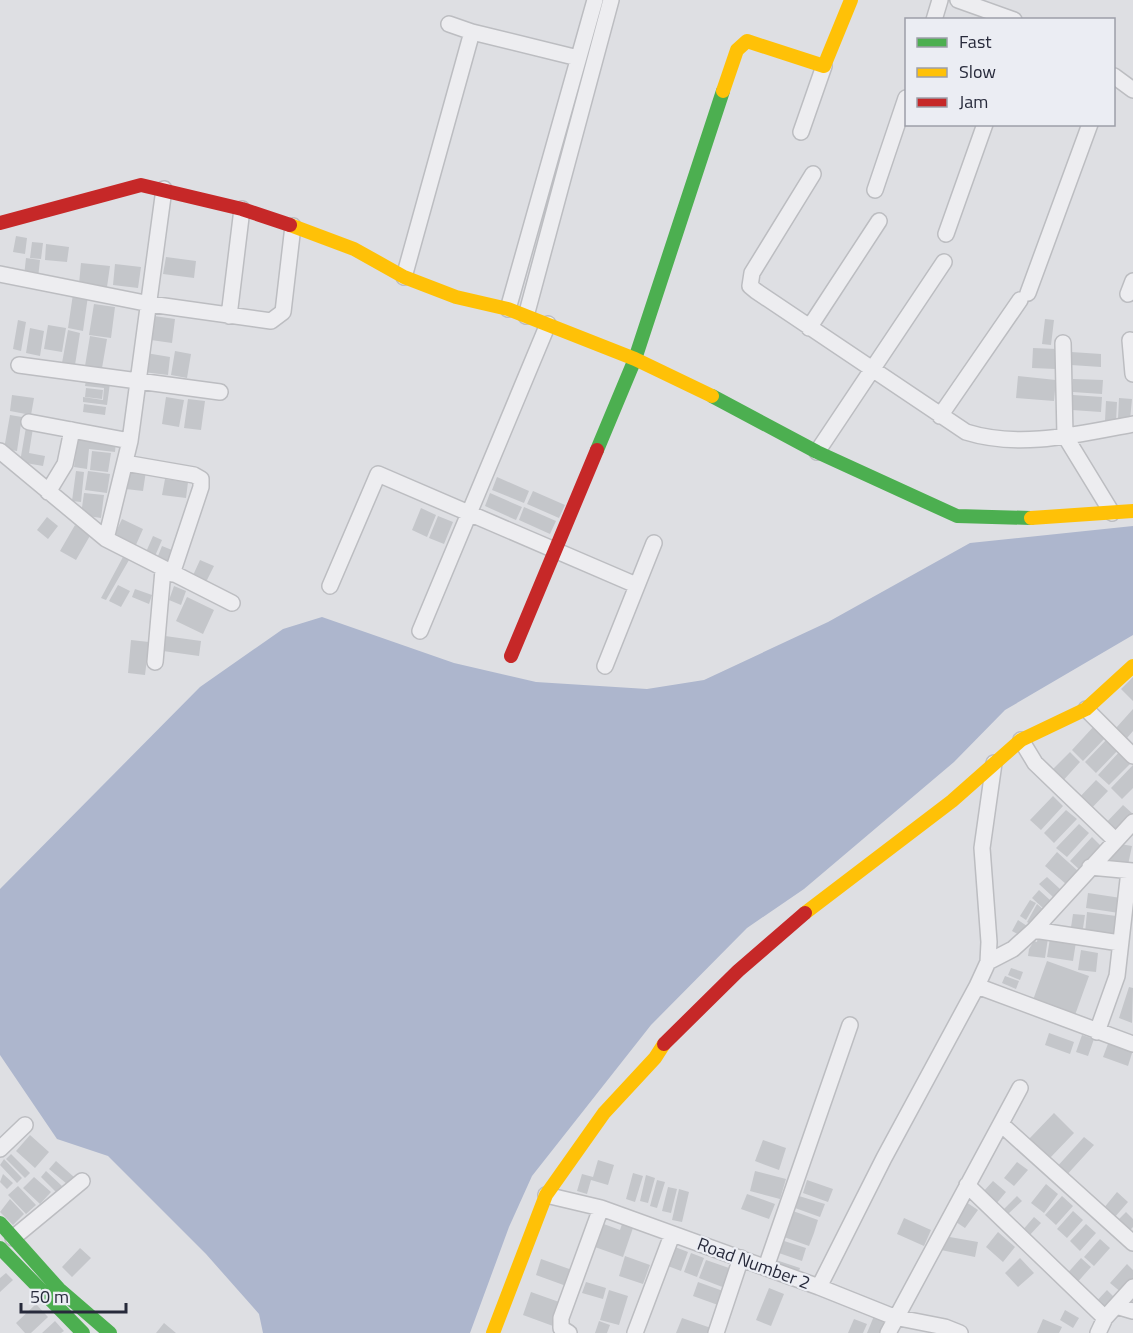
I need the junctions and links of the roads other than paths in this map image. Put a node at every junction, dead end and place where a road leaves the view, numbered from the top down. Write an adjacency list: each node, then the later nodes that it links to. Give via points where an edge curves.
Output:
1 (595, 0): 10 (street)
2 (612, 0): 32 (street)
3 (851, 0): 11 (street)
4 (940, 0): 6 (street)
5 (958, 0): 7 (street)
6 (935, 18)
7 (1008, 18)
8 (449, 24): 9 (street)
9 (472, 32): 10 (street); 28 (street)
10 (578, 58): 30 (street)
11 (824, 66): 17 (street); 37 (street, via 756,42 747,41 737,50)
12 (1115, 77): 13 (street)
13 (1133, 90)
14 (905, 101): 20 (street)
15 (984, 126): 25 (street)
16 (1089, 126): 43 (street, via 1024,296)
17 (801, 132)
18 (813, 174): 34 (street, via 749,280 756,291)
19 (164, 189): 21 (street); 23 (street, via 141,185 119,189); 29 (street)
20 (874, 190)
21 (242, 209): 24 (street); 31 (street)
22 (879, 221): 34 (street)
23 (0, 223)
24 (293, 226): 28 (street, via 354,249); 31 (street, via 283,312 271,321)
25 (946, 234)
26 (944, 262): 39 (street)
27 (0, 274): 29 (street)
28 (404, 277): 30 (street, via 456,297)
29 (150, 304): 31 (street); 41 (street)
30 (508, 309): 32 (street)
31 (229, 316)
32 (526, 316): 33 (street)
33 (548, 324): 37 (street); 55 (street)
34 (809, 328): 39 (street)
35 (1130, 340): 40 (street)
36 (1063, 343): 47 (street)
37 (634, 359): 50 (street); 58 (street)
38 (19, 365): 41 (street)
39 (872, 371): 43 (street); 50 (street)
40 (1133, 374)
41 (139, 381): 42 (street); 48 (street)
42 (220, 392)
43 (940, 416): 47 (street, via 982,437 1029,440)
44 (29, 422): 46 (street)
45 (1133, 424): 47 (street)
46 (72, 430): 48 (street); 52 (street, via 64,464)
47 (1065, 436): 54 (street)
48 (130, 441): 51 (street)
49 (0, 451): 52 (street)
50 (818, 452): 54 (street, via 957,516 1016,519)
51 (125, 463): 56 (street); 59 (street, via 201,479)
52 (48, 492): 56 (street)
53 (1133, 511): 54 (street)
54 (1112, 513)
55 (468, 514): 58 (street); 61 (street, via 378,474); 63 (street)
56 (106, 539): 59 (street)
57 (654, 543): 60 (street)
58 (556, 552): 60 (street); 64 (street)
59 (168, 572): 62 (street); 65 (street)
60 (636, 585): 66 (street)
61 (330, 586)
62 (232, 603)
63 (420, 631)
64 (512, 656)
65 (155, 662)
66 (605, 666)
67 (1133, 666): 68 (street)
68 (1086, 709): 69 (street); 70 (street)
69 (1021, 740): 71 (street); 73 (street, via 1035,763)
70 (1133, 756)
71 (994, 763): 78 (street, via 982,848); 89 (street, via 952,801 812,907 738,971 667,1040 604,1113)
72 (1133, 822): 73 (street)
73 (1115, 840): 74 (street)
74 (1090, 867): 75 (street); 76 (street)
75 (1131, 871): 77 (street)
76 (1034, 930): 77 (street); 78 (street, via 1013,949)
77 (1120, 943): 81 (street, via 1117,976)
78 (988, 962): 79 (street)
79 (977, 986): 81 (street); 98 (street)
80 (850, 1025): 97 (street)
81 (1097, 1032): 82 (street)
82 (1133, 1044)
83 (1020, 1088): 84 (street)
84 (1001, 1124): 88 (street); 94 (street)
85 (25, 1125): 86 (street)
86 (0, 1149)
87 (82, 1181): 93 (street)
88 (967, 1185): 102 (street); 103 (street)
89 (546, 1195): 90 (street, Road Number 2); 107 (street)
90 (601, 1208): 92 (street, Road Number 2); 108 (street, via 561,1318 561,1328)
91 (0, 1223): 93 (street)
92 (672, 1234): 96 (street, Road Number 2); 109 (street)
93 (14, 1238): 106 (street, via 59,1289)
94 (1133, 1243)
95 (0, 1248): 105 (street)
96 (741, 1258): 97 (street, Road Number 2); 110 (street)
97 (766, 1267): 98 (street, Road Number 2)
98 (819, 1287): 102 (street, Road Number 2)
99 (1133, 1287): 100 (street)
100 (1116, 1306): 101 (street); 103 (street)
101 (1133, 1311)
102 (894, 1317): 104 (street, Road Number 2); 111 (street)
103 (1105, 1318): 113 (street)
104 (944, 1330): 112 (street, Road Number 2)
105 (83, 1333)
106 (110, 1333)
107 (493, 1333)
108 (569, 1333)
109 (635, 1333)
110 (716, 1333)
111 (888, 1333)
112 (960, 1333)
113 (1098, 1333)

